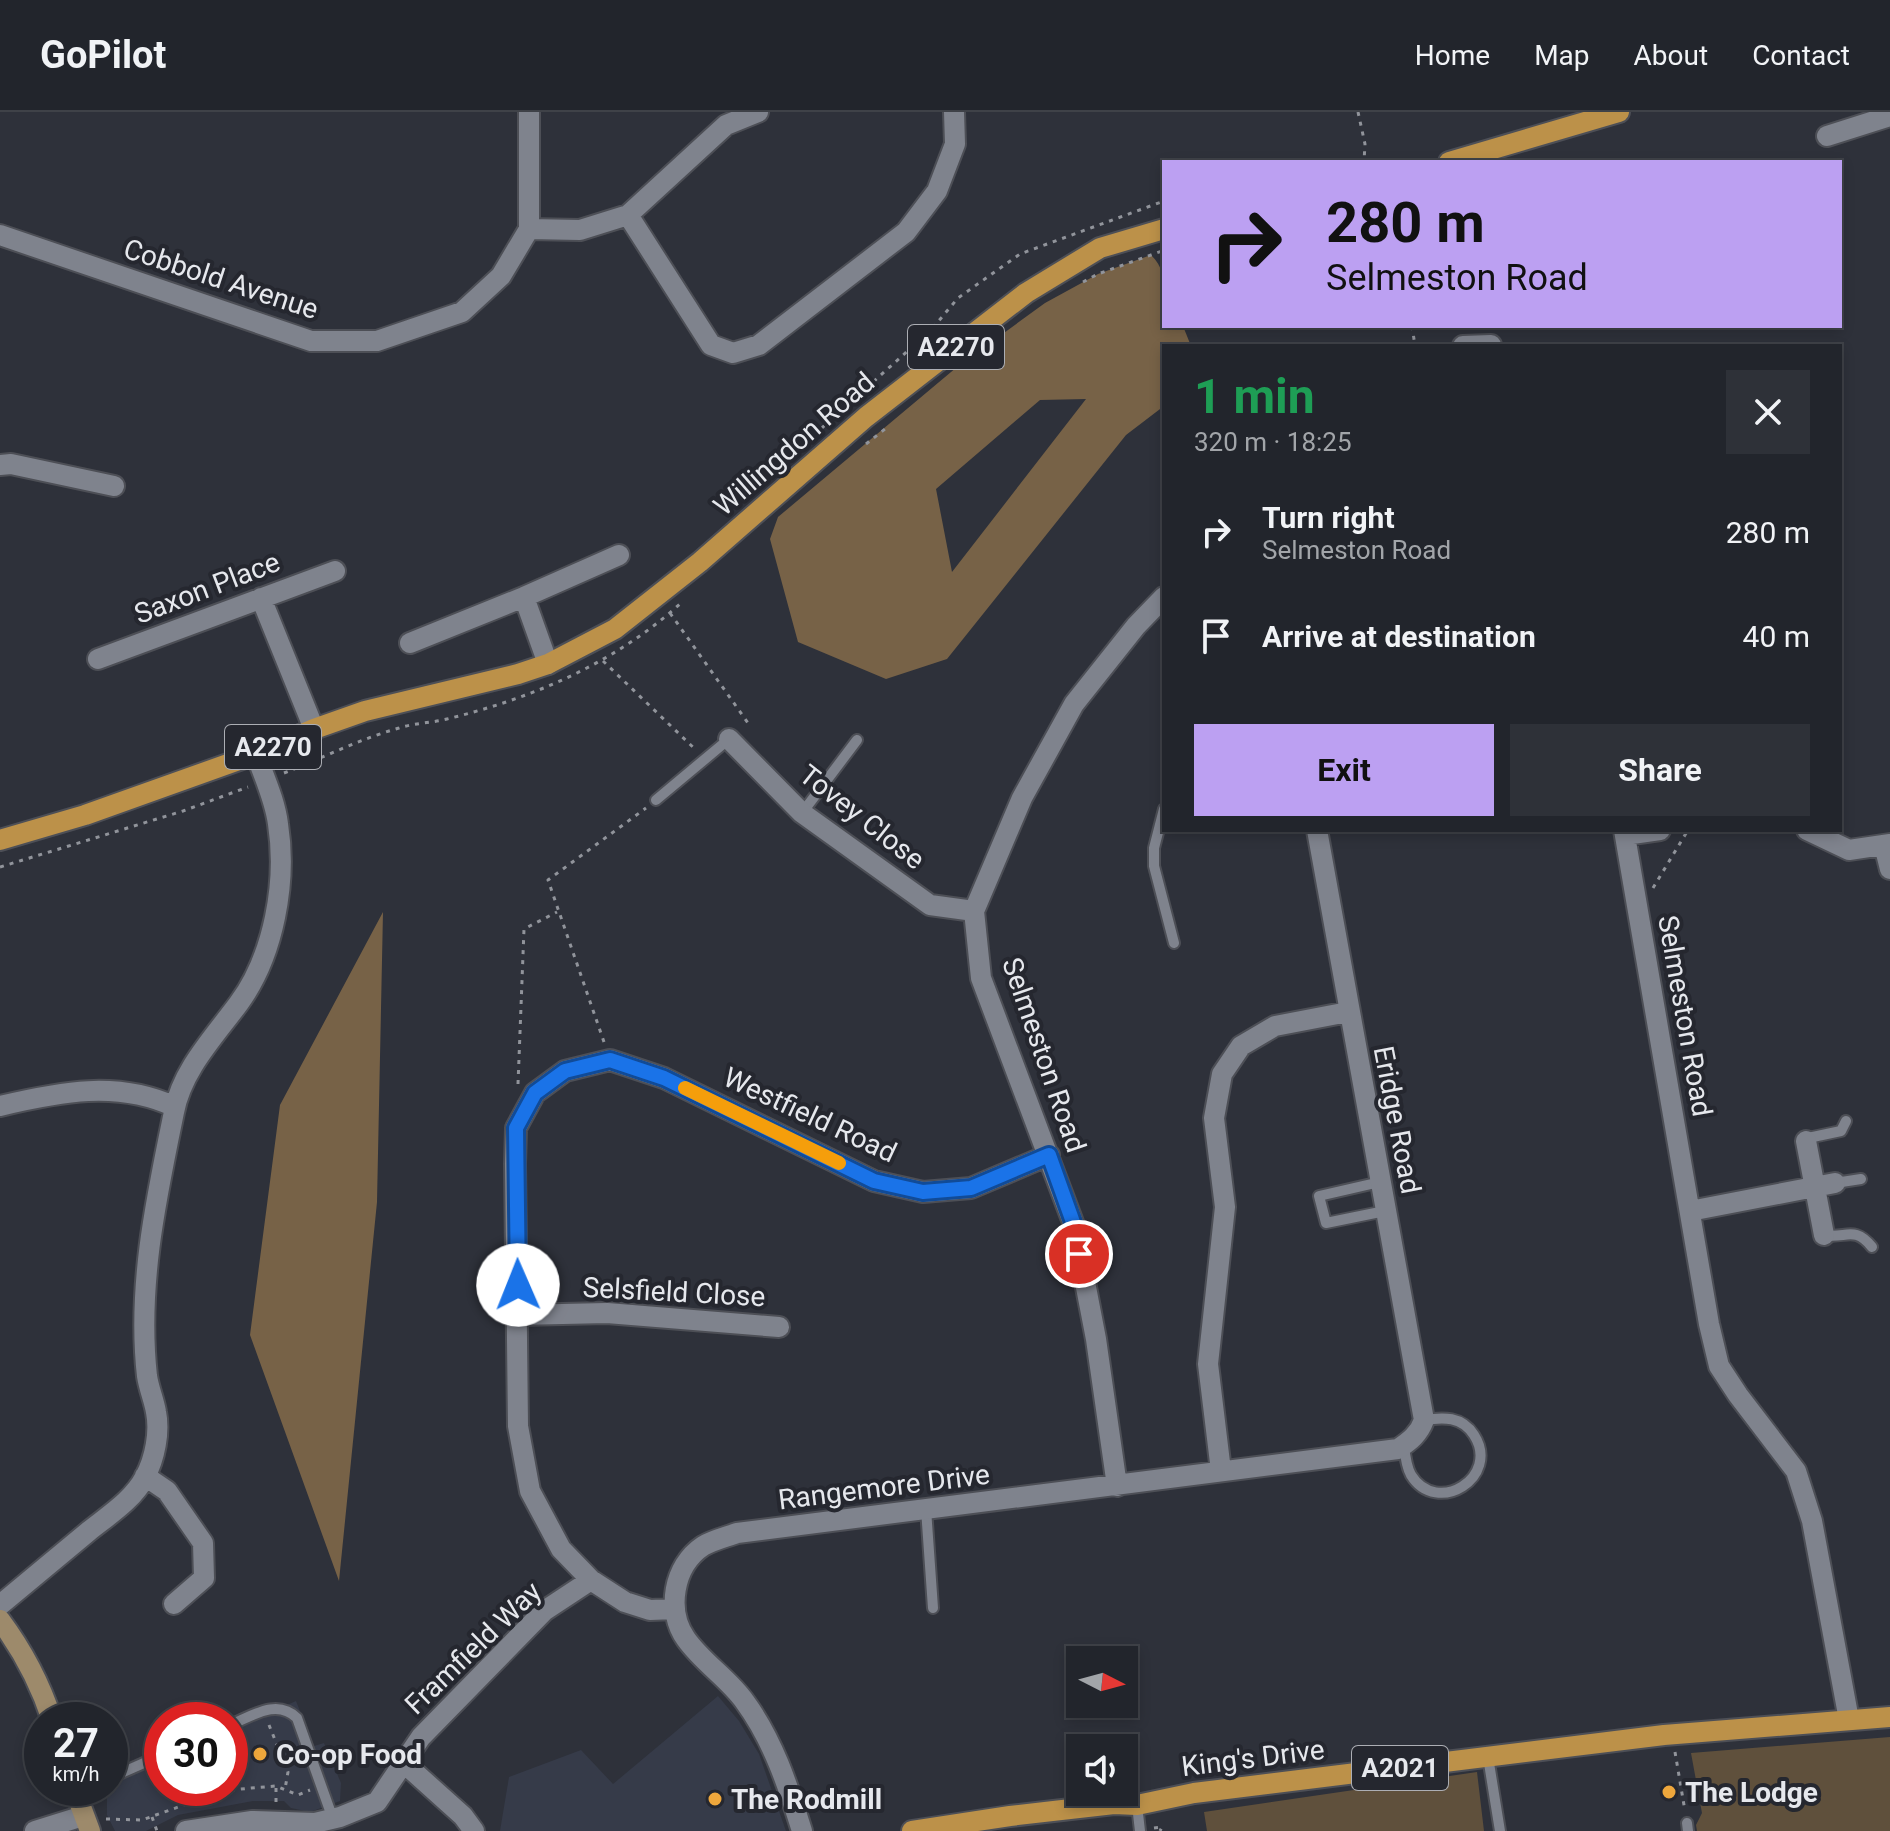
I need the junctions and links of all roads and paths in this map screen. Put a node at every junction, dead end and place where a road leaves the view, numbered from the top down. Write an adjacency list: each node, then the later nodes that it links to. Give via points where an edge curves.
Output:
1 (529, 112): 11 (street)
2 (758, 112): 10 (street, via 726,125)
3 (954, 112): 10 (street, via 955,144 937,191 906,232 759,345 733,353 711,345)
4 (1358, 112): 8 (path)
5 (1619, 112): 9 (main road)
6 (1890, 116): 7 (street)
7 (1827, 136)
8 (1364, 160)
9 (1456, 160)
10 (628, 215): 11 (street, via 580,230)
11 (529, 229): 13 (street, Cobbold Avenue, via 501,276 462,312 377,341 311,341)
12 (1162, 230): 30 (main road, Willingdon Road / A2270, via 1100,248 1026,293 866,417 664,592 615,629)
13 (0, 235)
14 (1162, 251): 15 (path)
15 (1072, 288)
16 (890, 424): 17 (path)
17 (856, 453)
18 (0, 465): 19 (street)
19 (114, 486)
20 (619, 555): 23 (street)
21 (335, 571): 24 (street, Saxon Place)
22 (691, 594): 26 (path)
23 (524, 597): 27 (street); 30 (street)
24 (261, 598): 28 (street, Saxon Place); 31 (street)
25 (1162, 599): 49 (street, Selmeston Road, via 1074,704 1022,798)
26 (670, 613): 29 (path); 32 (path, via 748,723)
27 (410, 643)
28 (98, 659)
29 (603, 661): 35 (path); 36 (path, via 544,689 447,719 400,727)
30 (548, 664): 31 (main road, Willingdon Road / A2270)
31 (314, 729): 34 (main road, Willingdon Road / A2270)
32 (729, 739): 35 (lane); 38 (street, Tovey Close)
33 (857, 740): 38 (lane)
34 (256, 754): 36 (street); 44 (main road, Willingdon Road / A2270)
35 (705, 759): 37 (lane)
36 (266, 781): 46 (path); 56 (street, via 281,848 272,926 258,971 188,1073)
37 (656, 800): 48 (path, via 548,880)
38 (802, 813): 49 (street, Tovey Close, via 930,905)
39 (1162, 817): 51 (lane, via 1154,866)
40 (1317, 832): 52 (street, Eridge Road)
41 (1687, 832): 50 (path)
42 (1811, 832): 45 (street, via 1849,850)
43 (1624, 833): 50 (street, Selmeston Road)
44 (0, 840)
45 (1887, 845): 47 (street)
46 (0, 867)
47 (1890, 869)
48 (559, 911): 53 (path); 54 (path, via 524,929)
49 (974, 911): 59 (street, Selmeston Road, via 981,978)
50 (1638, 912): 65 (street, Selmeston Road)
51 (1174, 943)
52 (1348, 1012): 61 (street, Eridge Road); 72 (street, via 1275,1026 1241,1046 1222,1074 1214,1118 1225,1207 1208,1364)
53 (610, 1060): 59 (street, Westfield Road, via 664,1078 874,1181 923,1192 971,1188); 68 (street, via 565,1071 535,1093 516,1128)
54 (517, 1097)
55 (0, 1106): 56 (street, via 96,1089)
56 (175, 1107): 73 (street, via 146,1275 144,1334 157,1433)
57 (1846, 1121): 58 (lane, via 1841,1131)
58 (1806, 1141): 63 (street)
59 (1049, 1155): 74 (street, Selmeston Road, via 1074,1225)
60 (1861, 1179): 62 (lane)
61 (1380, 1182): 64 (street, Eridge Road); 64 (lane, via 1319,1196 1326,1223)
62 (1835, 1183): 63 (street)
63 (1813, 1187): 65 (street); 66 (street)
64 (1385, 1211): 70 (street, Eridge Road)
65 (1690, 1211): 85 (street, Selmeston Road, via 1719,1366 1796,1471 1808,1508)
66 (1824, 1235): 67 (lane, via 1855,1233)
67 (1872, 1247)
68 (518, 1315): 69 (street, Selsfield Close, via 607,1313); 76 (street, via 518,1426 530,1491 561,1549)
69 (779, 1327)
70 (1424, 1420): 71 (street); 71 (lane, via 1454,1419 1471,1430 1481,1451 1475,1476 1458,1490 1434,1492 1410,1474)
71 (1404, 1445): 72 (street, Rangemore Drive)
72 (1221, 1471): 74 (street, Rangemore Drive)
73 (145, 1476): 77 (street, via 167,1491 203,1543 204,1578); 78 (street, via 128,1499)
74 (1117, 1486): 75 (street, Rangemore Drive)
75 (926, 1509): 79 (lane); 80 (street, Rangemore Drive, via 737,1533 705,1545 679,1576)
76 (591, 1580): 80 (street, via 625,1602 650,1610); 89 (street, Framfield Way, via 544,1611 421,1737)
77 (174, 1604)
78 (0, 1605)
79 (933, 1608)
80 (675, 1609): 105 (street, via 686,1639 744,1701 768,1741)
81 (0, 1620): 82 (street, via 24,1652)
82 (47, 1702)
83 (248, 1717): 98 (lane, via 280,1708 297,1718)
84 (1890, 1717): 85 (main road, King's Drive / A2021)
85 (1849, 1720): 87 (main road, King's Drive / A2021)
86 (271, 1724): 91 (path, via 288,1772)
87 (1672, 1734): 88 (main road, King's Drive / A2021); 100 (path)
88 (1488, 1757): 94 (main road, King's Drive / A2021, via 1194,1793); 108 (lane)
89 (404, 1763): 98 (street, Framfield Way, via 377,1802); 104 (street)
90 (276, 1786): 91 (path); 93 (path); 97 (path, via 223,1791)
91 (285, 1789): 92 (path, via 298,1795)
92 (309, 1790)
93 (276, 1800)
94 (1138, 1805)
95 (1097, 1806): 106 (main road, King's Drive / A2021)
96 (1137, 1806): 107 (lane)
97 (152, 1817): 99 (path); 102 (path)
98 (333, 1819): 103 (street, Framfield Way, via 252,1821)
99 (86, 1824): 101 (street)
100 (1688, 1827)
101 (35, 1831)
102 (157, 1831)
103 (189, 1831)
104 (474, 1831)
105 (802, 1831)
106 (912, 1831)
107 (1140, 1831)
108 (1500, 1831)

